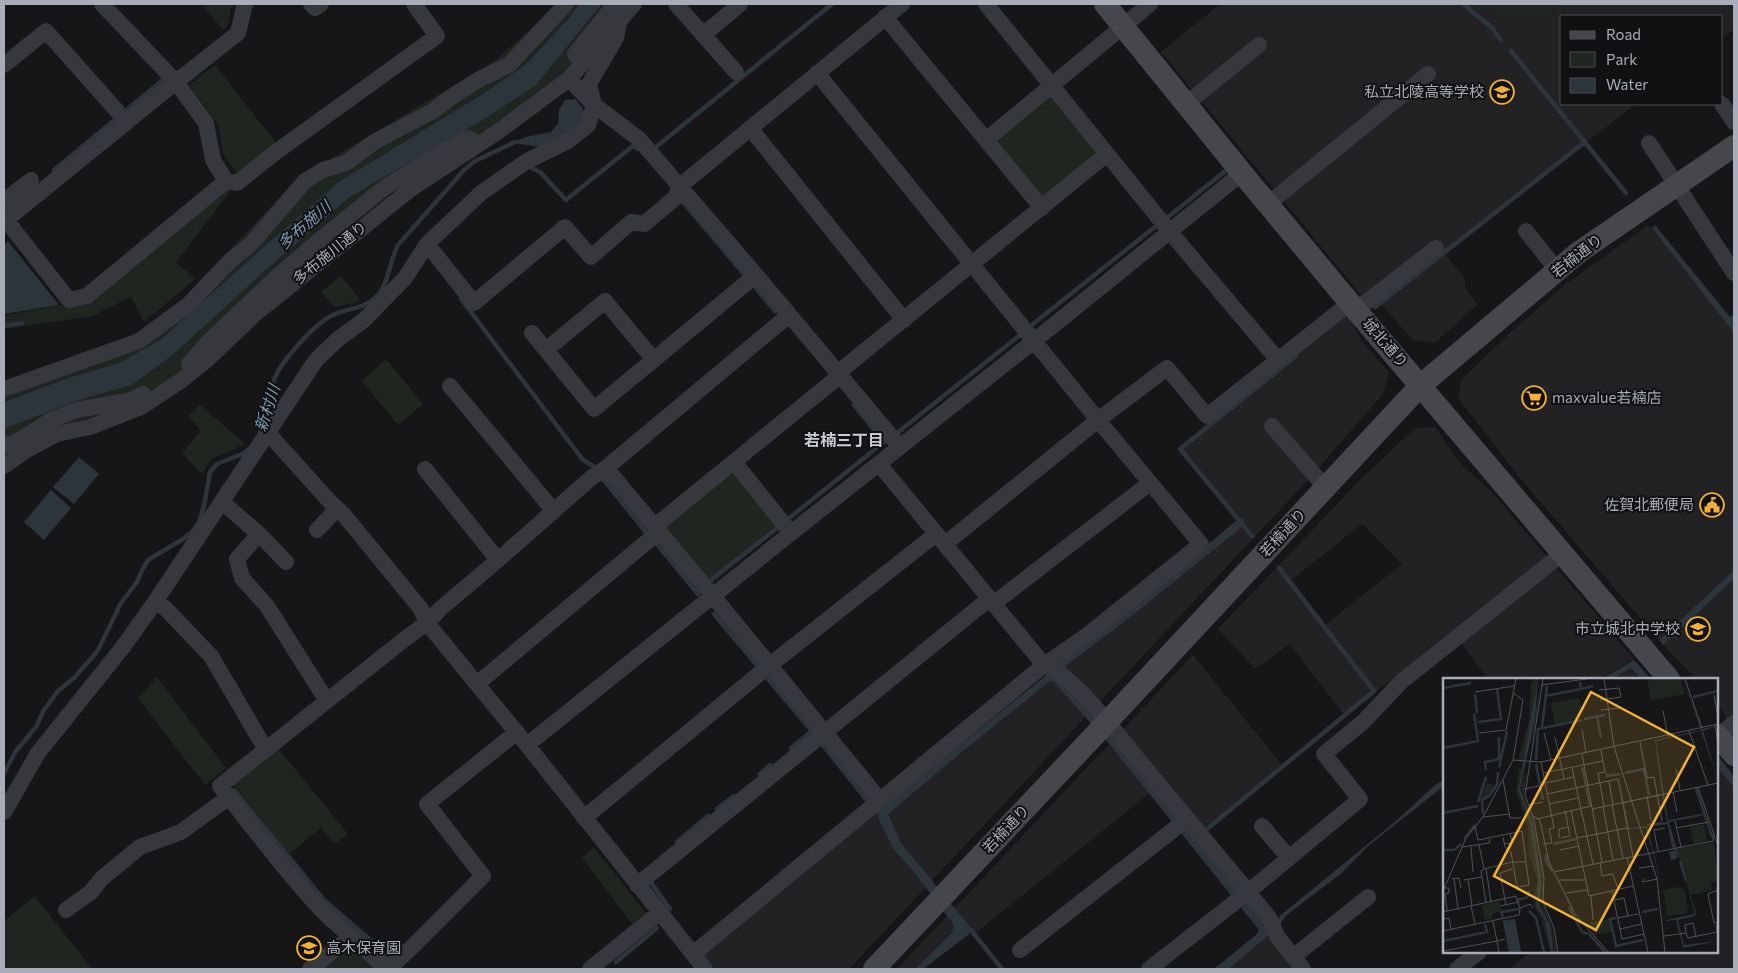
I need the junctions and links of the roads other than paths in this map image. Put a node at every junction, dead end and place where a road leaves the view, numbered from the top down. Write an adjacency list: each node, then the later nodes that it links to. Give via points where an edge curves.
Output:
1 (102, 4): 26 (street)
2 (245, 4): 26 (street, via 238,34)
3 (311, 4): 4 (street, via 315,8)
4 (321, 4)
5 (414, 4): 41 (street, via 437,36 237,183)
6 (566, 4): 66 (street, via 531,33 509,65 477,75 453,96 430,104 372,137 279,201 251,244 188,304 139,341)
7 (615, 4): 20 (street, via 575,54)
8 (634, 4): 16 (street, 多布施川通り)
9 (676, 4): 18 (street)
10 (740, 4): 18 (street)
11 (902, 4): 15 (street)
12 (986, 4): 27 (street)
13 (1105, 4): 17 (street, 城北通り)
14 (1150, 4): 17 (street)
15 (885, 17): 23 (street); 34 (street)
16 (620, 20): 20 (street, 多布施川通り); 29 (street, via 616,38 589,84)
17 (1122, 26): 27 (street); 28 (street, 城北通り)
18 (703, 35): 22 (street)
19 (1259, 45): 28 (street)
20 (582, 64): 25 (street, 多布施川通り)
21 (4, 66): 31 (street, via 46,31)
22 (736, 72)
23 (817, 73): 33 (street); 53 (street)
24 (1428, 74): 45 (street)
25 (569, 79): 29 (street); 36 (street, 多布施川通り)
26 (176, 82): 41 (street, via 206,123 213,160); 41 (street, via 6,220 69,300 87,296)
27 (1052, 85): 34 (street); 38 (street)
28 (1186, 104): 39 (street, 城北通り)
29 (594, 105): 43 (street, via 638,139); 50 (street, via 588,125 568,141 527,161 481,193)
30 (1723, 105): 32 (street)
31 (118, 112)
32 (1734, 122)
33 (750, 128): 43 (street); 59 (street)
34 (986, 139): 46 (street)
35 (1649, 143): 42 (street)
36 (479, 144): 49 (street, via 467,138 435,156 384,188); 51 (street, 多布施川通り, via 412,188)
37 (1734, 146): 42 (street, 若楠通り)
38 (1107, 154): 46 (street); 47 (street)
39 (1242, 173): 45 (street, 城北通り); 47 (street)
40 (31, 180): 44 (street)
41 (226, 181)
42 (1677, 185): 54 (street, 若楠通り); 55 (street)
43 (680, 186): 50 (street, via 675,198 644,224 632,222 591,257 565,227 474,303); 56 (street)
44 (4, 201)
45 (1268, 204): 57 (street, 城北通り)
46 (1042, 208): 53 (street)
47 (1170, 232): 61 (street); 64 (street)
48 (1526, 232): 54 (street)
49 (327, 234): 51 (street); 72 (street, via 267,286 189,364 162,383 132,400 76,410)
50 (427, 244): 71 (street, via 405,278 364,320 316,360)
51 (338, 248): 76 (street, 多布施川通り, via 255,314 182,380 141,407 90,427 57,434)
52 (1436, 248): 57 (street, via 1369,300)
53 (971, 264): 59 (street); 61 (street)
54 (1557, 270): 67 (street, 若楠通り)
55 (1734, 273)
56 (756, 275): 58 (street); 63 (street)
57 (1353, 306): 64 (street); 67 (street, 城北通り)
58 (789, 315): 65 (street); 77 (street)
59 (904, 320): 65 (street)
60 (532, 334): 62 (street)
61 (1034, 341): 69 (street); 73 (street)
62 (546, 350): 63 (street, via 594,409); 63 (street, via 606,301)
63 (654, 360)
64 (1278, 360): 69 (street, via 1207,416 1167,368)
65 (838, 374): 73 (street); 74 (street)
66 (12, 382)
67 (1421, 385): 80 (street, 若楠通り); 89 (street, 城北通り)
68 (450, 386): 83 (street)
69 (1098, 420): 79 (street); 88 (street)
70 (1272, 426): 80 (street)
71 (268, 433): 81 (street); 82 (street)
72 (4, 446)
73 (900, 447): 75 (street)
74 (734, 462): 84 (street, via 660,521); 87 (street)
75 (879, 464): 87 (street); 88 (street)
76 (4, 466)
77 (606, 468): 83 (street); 84 (street)
78 (425, 469): 90 (street)
79 (1150, 483): 93 (street); 97 (street, via 1201,544 1086,636)
80 (1325, 487): 101 (street, 若楠通り)
81 (222, 502): 86 (street); 94 (street)
82 (337, 509): 85 (street); 95 (street, via 421,610)
83 (554, 511): 90 (street)
84 (657, 529): 92 (street); 99 (street, via 655,535)
85 (317, 530)
86 (258, 534): 91 (street); 100 (street, via 237,559 242,578 266,606)
87 (790, 534): 92 (street)
88 (941, 539): 93 (street); 96 (street)
89 (1563, 554): 98 (street, 城北通り); 113 (street, via 1402,682 1364,722 1324,754 1360,799)
90 (498, 560): 95 (street, via 440,609)
91 (286, 562)
92 (713, 596): 96 (street); 104 (street)
93 (991, 601): 97 (street); 103 (street)
94 (155, 602): 105 (street, via 165,608 210,656); 109 (street, via 38,753)
95 (428, 624): 99 (street); 100 (street)
96 (770, 665): 103 (street); 110 (street)
97 (1053, 669): 101 (street, via 1072,683); 108 (street)
98 (1668, 678)
99 (477, 684): 104 (street)
100 (327, 701): 105 (street)
101 (1101, 729): 111 (street); 128 (street, 若楠通り)
102 (1723, 731): 106 (street)
103 (825, 732): 108 (street); 114 (street)
104 (522, 739): 110 (street); 125 (street, via 427,804 483,876)
105 (266, 750): 107 (street, via 220,786)
106 (1734, 755)
107 (229, 797): 117 (street, via 181,832 140,847 101,879 91,892); 119 (street, via 290,875)
108 (880, 800): 122 (street)
109 (4, 812)
110 (584, 818): 114 (street)
111 (1187, 819): 115 (street); 120 (street)
112 (1262, 826): 113 (street)
113 (1289, 858): 115 (street)
114 (637, 884): 118 (street)
115 (1248, 892): 123 (street, via 1270,919 1277,936); 129 (street)
116 (1368, 897): 123 (street)
117 (66, 910)
118 (659, 913): 122 (street); 126 (street)
119 (350, 937): 124 (street); 125 (street)
120 (1020, 950)
121 (1478, 953): 130 (street)
122 (693, 954): 127 (street)
123 (1300, 958)
124 (310, 969)
125 (386, 969)
126 (590, 969)
127 (705, 969)
128 (874, 969)
129 (1149, 969)
130 (1458, 969)

